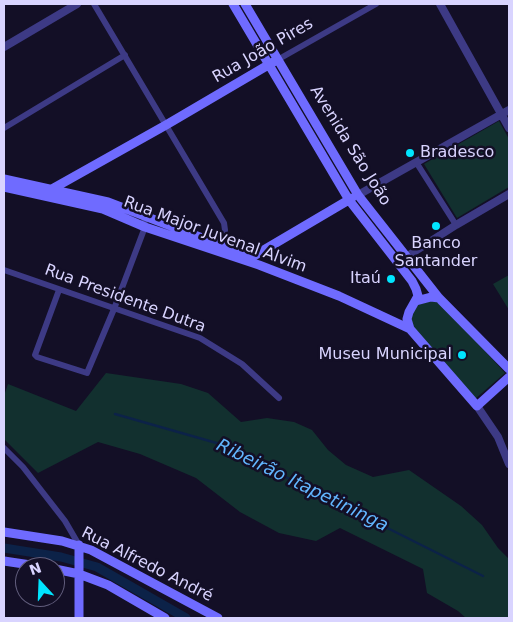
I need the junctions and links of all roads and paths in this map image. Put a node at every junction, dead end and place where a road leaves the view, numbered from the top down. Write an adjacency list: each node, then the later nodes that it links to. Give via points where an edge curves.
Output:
1 (77, 4): 7 (street)
2 (94, 4): 8 (street)
3 (233, 4): 10 (main road, Avenida São João)
4 (245, 4): 9 (main road, Avenida São João)
5 (376, 4): 9 (street, Rua João Pires)
6 (440, 4): 14 (street)
7 (4, 47)
8 (125, 55): 15 (street); 16 (street)
9 (279, 59): 10 (main road, Rua João Pires); 11 (main road, Avenida São João)
10 (269, 64): 12 (main road, Avenida São João); 15 (main road, Rua João Pires)
11 (302, 99): 12 (main road); 24 (main road, Avenida São João)
12 (293, 105): 25 (main road, Avenida São João)
13 (509, 110): 14 (street)
14 (502, 114): 17 (street); 18 (street)
15 (166, 125): 21 (main road, Rua João Pires); 29 (street, via 224,223 225,230)
16 (4, 128)
17 (509, 128)
18 (416, 162): 24 (street); 27 (street)
19 (4, 178): 21 (main road, Rua Major Juvenal Alvim)
20 (4, 188): 22 (main road, Rua Major Juvenal Alvim)
21 (54, 188): 22 (main road, Rua João Pires); 26 (main road, Rua Major Juvenal Alvim)
22 (40, 194): 28 (main road, Rua Major Juvenal Alvim, via 102,209)
23 (509, 194): 27 (street)
24 (358, 195): 25 (main road); 31 (main road, Avenida São João)
25 (348, 200): 30 (main road); 36 (main road, Avenida São João, via 412,281 418,296)
26 (144, 214): 28 (street); 29 (main road, Rua Major Juvenal Alvim)
27 (456, 225): 31 (street)
28 (145, 227): 29 (main road, Rua Major Juvenal Alvim); 37 (street)
29 (214, 246): 30 (main road, Rua Major Juvenal Alvim, via 252,257); 32 (main road, Rua Major Juvenal Alvim)
30 (267, 249): 32 (main road, via 262,258)
31 (406, 257): 35 (main road, Avenida São João)
32 (266, 268): 38 (main road, Rua Major Juvenal Alvim, via 339,296)
33 (4, 270): 34 (street, Rua Presidente Dutra)
34 (59, 290): 37 (street, Rua Presidente Dutra); 37 (street, via 35,355 37,357 87,373)
35 (439, 298): 36 (main road); 39 (main road, Avenida São João)
36 (416, 301): 38 (main road, via 407,319)
37 (114, 309): 41 (street, Rua Presidente Dutra, via 200,338 242,364)
38 (410, 329): 42 (main road)
39 (509, 369)
40 (509, 377): 42 (main road)
41 (279, 398)
42 (477, 406): 44 (street, via 498,437)
43 (4, 448): 46 (street, via 23,467 65,522)
44 (509, 464)
45 (4, 532): 46 (main road, Rua Alfredo André, via 62,540)
46 (79, 548): 48 (main road); 54 (main road, Rua Alfredo André, via 120,564)
47 (65, 570): 48 (main road)
48 (79, 570): 50 (main road); 51 (main road)
49 (65, 573): 51 (main road)
50 (96, 580): 51 (main road); 53 (main road)
51 (79, 589): 52 (main road)
52 (79, 618)
53 (165, 618)
54 (218, 618)

